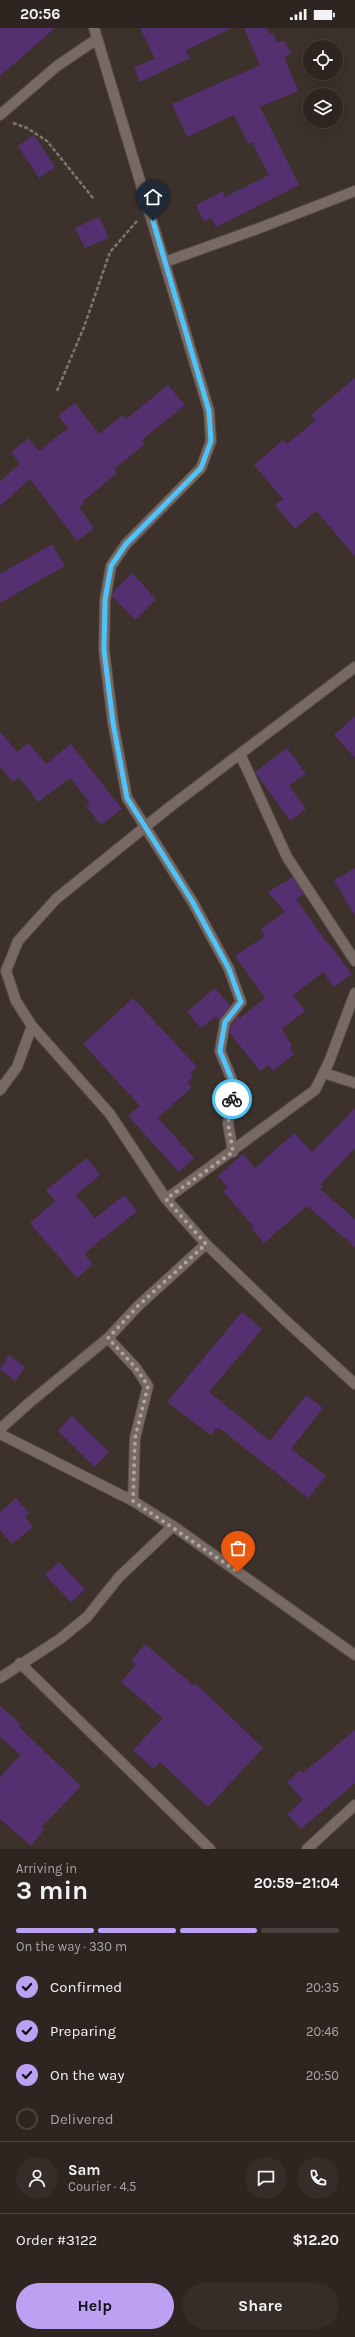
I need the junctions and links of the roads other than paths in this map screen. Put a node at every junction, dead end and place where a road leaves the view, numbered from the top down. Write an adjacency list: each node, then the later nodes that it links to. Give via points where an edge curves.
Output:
1 (94, 28): 2 (street)
2 (96, 39): 3 (street, via 57,66); 5 (street)
3 (3, 117)
4 (355, 191): 5 (street)
5 (165, 262): 8 (street, via 209,411 211,441 201,468 118,552 111,566 105,600 104,650 113,723 127,798)
6 (355, 667): 7 (street)
7 (240, 754): 8 (street); 9 (street, via 287,857)
8 (145, 828): 11 (street, via 56,899 18,941 6,971 16,1001); 15 (street, via 192,901 229,969 241,1002 225,1022 220,1051 234,1085 228,1124)
9 (355, 961)
10 (355, 993): 12 (street)
11 (32, 1026): 14 (street, via 17,1067); 16 (street, via 110,1114)
12 (324, 1073): 13 (street); 15 (street, via 315,1090)
13 (355, 1083)
14 (0, 1090)
15 (233, 1152): 16 (street)
16 (166, 1199): 17 (street)
17 (206, 1244): 18 (street, via 138,1306); 19 (street)
18 (108, 1338): 20 (street); 22 (street, via 136,1368 148,1386 135,1438)
19 (355, 1384)
20 (0, 1429)
21 (0, 1434): 22 (street)
22 (133, 1501): 23 (street)
23 (173, 1526): 24 (street); 25 (street, via 119,1577 87,1617 60,1639)
24 (355, 1654)
25 (20, 1663): 26 (street); 28 (street)
26 (0, 1678)
27 (355, 1805): 29 (street)
28 (210, 1849)
29 (307, 1849)

